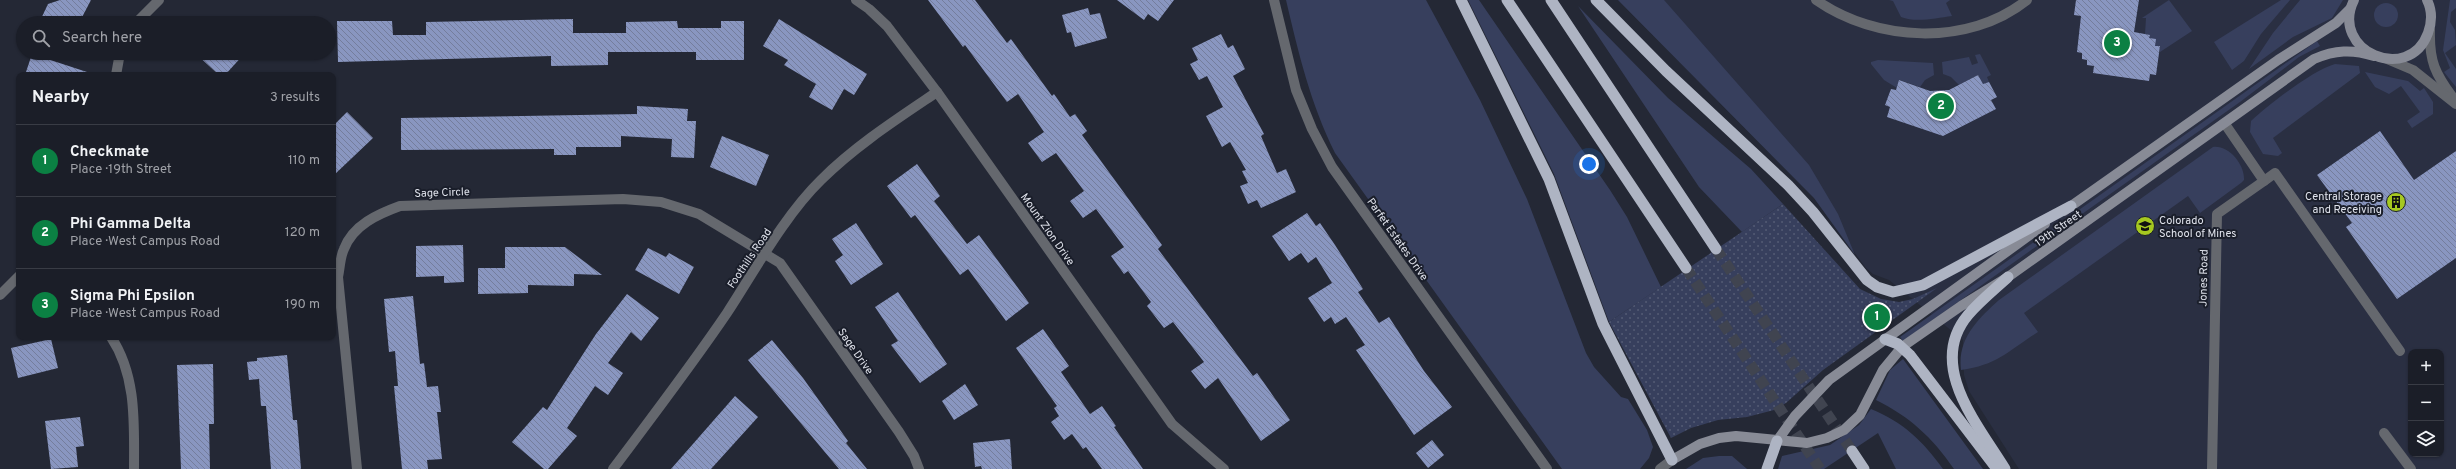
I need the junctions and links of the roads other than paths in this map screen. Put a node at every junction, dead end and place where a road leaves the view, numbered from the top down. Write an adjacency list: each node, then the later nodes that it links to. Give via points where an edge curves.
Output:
1 (159, 0): 14 (street)
2 (856, 0): 20 (street, Mount Zion Drive, via 887,26)
3 (1274, 0): 44 (street, Parfet Estates Drive, via 1296,90 1312,129 1332,167)
4 (1461, 0): 38 (highway, via 1546,173 1606,331)
5 (1507, 0): 27 (highway)
6 (1551, 0): 25 (highway)
7 (1596, 0): 24 (highway, via 1666,71 1788,185 1813,212 1863,276 1877,287 1900,292 1923,285)
8 (1816, 0): 9 (street, via 1848,17 1887,31 1907,34 1963,30 1998,18)
9 (2027, 0)
10 (2427, 0): 13 (main road)
11 (2434, 0): 13 (main road)
12 (2352, 3): 16 (main road, via 2349,20 2353,36 2362,48); 24 (main road, 19th Street, via 2341,19)
13 (2431, 14): 15 (main road)
14 (143, 16)
15 (2430, 30): 17 (main road, via 2423,44 2413,53 2401,58); 21 (street, via 2431,59 2440,80)
16 (2374, 56): 17 (main road, 19th Street); 22 (main road, 19th Street, via 2343,51 2314,59)
17 (2387, 59): 21 (street, via 2413,70)
18 (119, 60): 19 (street)
19 (117, 72)
20 (937, 92): 26 (street, Foothills Road, via 878,133 821,180); 43 (street, Mount Zion Drive, via 1172,424)
21 (2456, 103)
22 (2225, 124): 23 (street); 28 (main road, 19th Street)
23 (2264, 181): 34 (street, via 2275,174); 50 (street, Jones Road, via 2217,214)
24 (2071, 206): 31 (main road, 19th Street)
25 (1716, 249)
26 (765, 255): 40 (street, Sage Circle, via 699,214 661,202 623,200 423,204 400,206 375,215 356,232 344,249 338,277); 41 (street, Foothills Road, via 684,377); 42 (street, Sage Drive, via 780,263 899,432)
27 (1686, 268)
28 (2008, 277): 33 (main road, 19th Street); 49 (highway, via 1966,319 1956,338 1952,358 1958,388)
29 (16, 279): 30 (street)
30 (0, 294)
31 (1885, 339): 33 (highway); 36 (main road, 19th Street, via 1824,384)
32 (113, 340): 39 (street, via 131,382)
33 (1902, 347): 36 (main road, 19th Street, via 1883,370 1862,411 1850,426 1814,442); 48 (highway)
34 (2400, 351)
35 (2384, 433): 51 (street)
36 (1777, 441): 38 (main road, 19th Street, via 1736,436 1719,438 1700,444); 46 (highway)
37 (1852, 452): 47 (highway)
38 (1672, 460): 45 (street, 19th Street)
39 (134, 469)
40 (356, 469)
41 (613, 469)
42 (920, 469)
43 (1224, 469)
44 (1547, 469)
45 (1660, 469)
46 (1767, 469)
47 (1864, 469)
48 (1997, 469)
49 (2005, 469)
50 (2212, 469)
51 (2411, 469)

